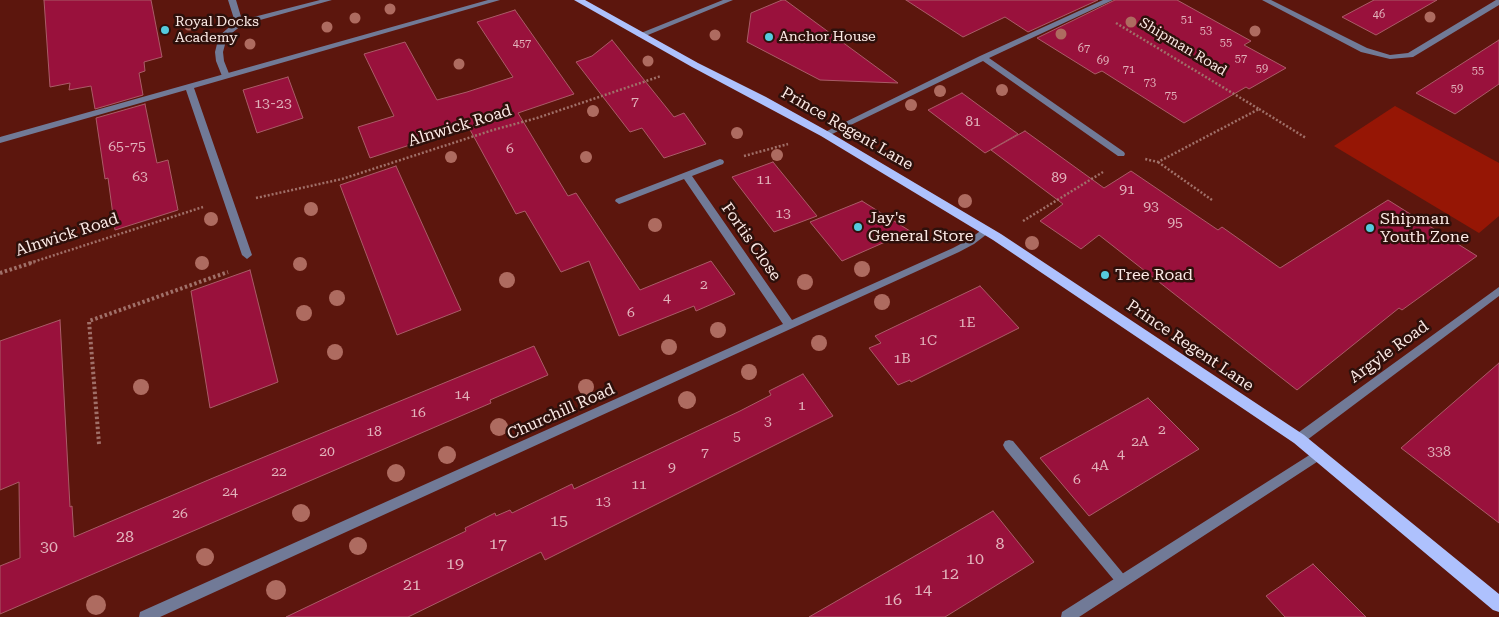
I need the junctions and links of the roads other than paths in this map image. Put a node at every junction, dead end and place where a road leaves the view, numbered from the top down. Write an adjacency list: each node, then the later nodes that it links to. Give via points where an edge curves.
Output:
1 (232, 0): 9 (street)
2 (328, 0): 9 (street)
3 (496, 0): 12 (street)
4 (578, 0): 10 (main road, Prince Regent Lane)
5 (730, 0): 10 (street)
6 (1110, 0): 11 (street)
7 (1266, 0): 8 (street, via 1364,50 1390,57 1410,55)
8 (1499, 2)
9 (239, 23): 12 (street, via 224,36 219,52)
10 (640, 35): 14 (main road, Prince Regent Lane)
11 (983, 58): 14 (street); 16 (street)
12 (226, 76): 13 (street)
13 (190, 86): 15 (street); 21 (street)
14 (825, 134): 20 (main road, Prince Regent Lane)
15 (0, 140)
16 (1121, 154)
17 (720, 162): 18 (street)
18 (686, 175): 19 (street); 23 (street, Fortis Close)
19 (619, 201)
20 (992, 234): 23 (street, Churchill Road); 24 (main road, Prince Regent Lane)
21 (247, 254)
22 (1499, 291): 24 (street, Argyle Road)
23 (790, 326): 29 (street, Churchill Road)
24 (1299, 439): 26 (main road, Prince Regent Lane)
25 (1009, 445): 27 (street)
26 (1319, 454): 27 (street); 28 (main road, Prince Regent Lane)
27 (1122, 581): 30 (street)
28 (1499, 604)
29 (145, 617)
30 (1067, 617)

